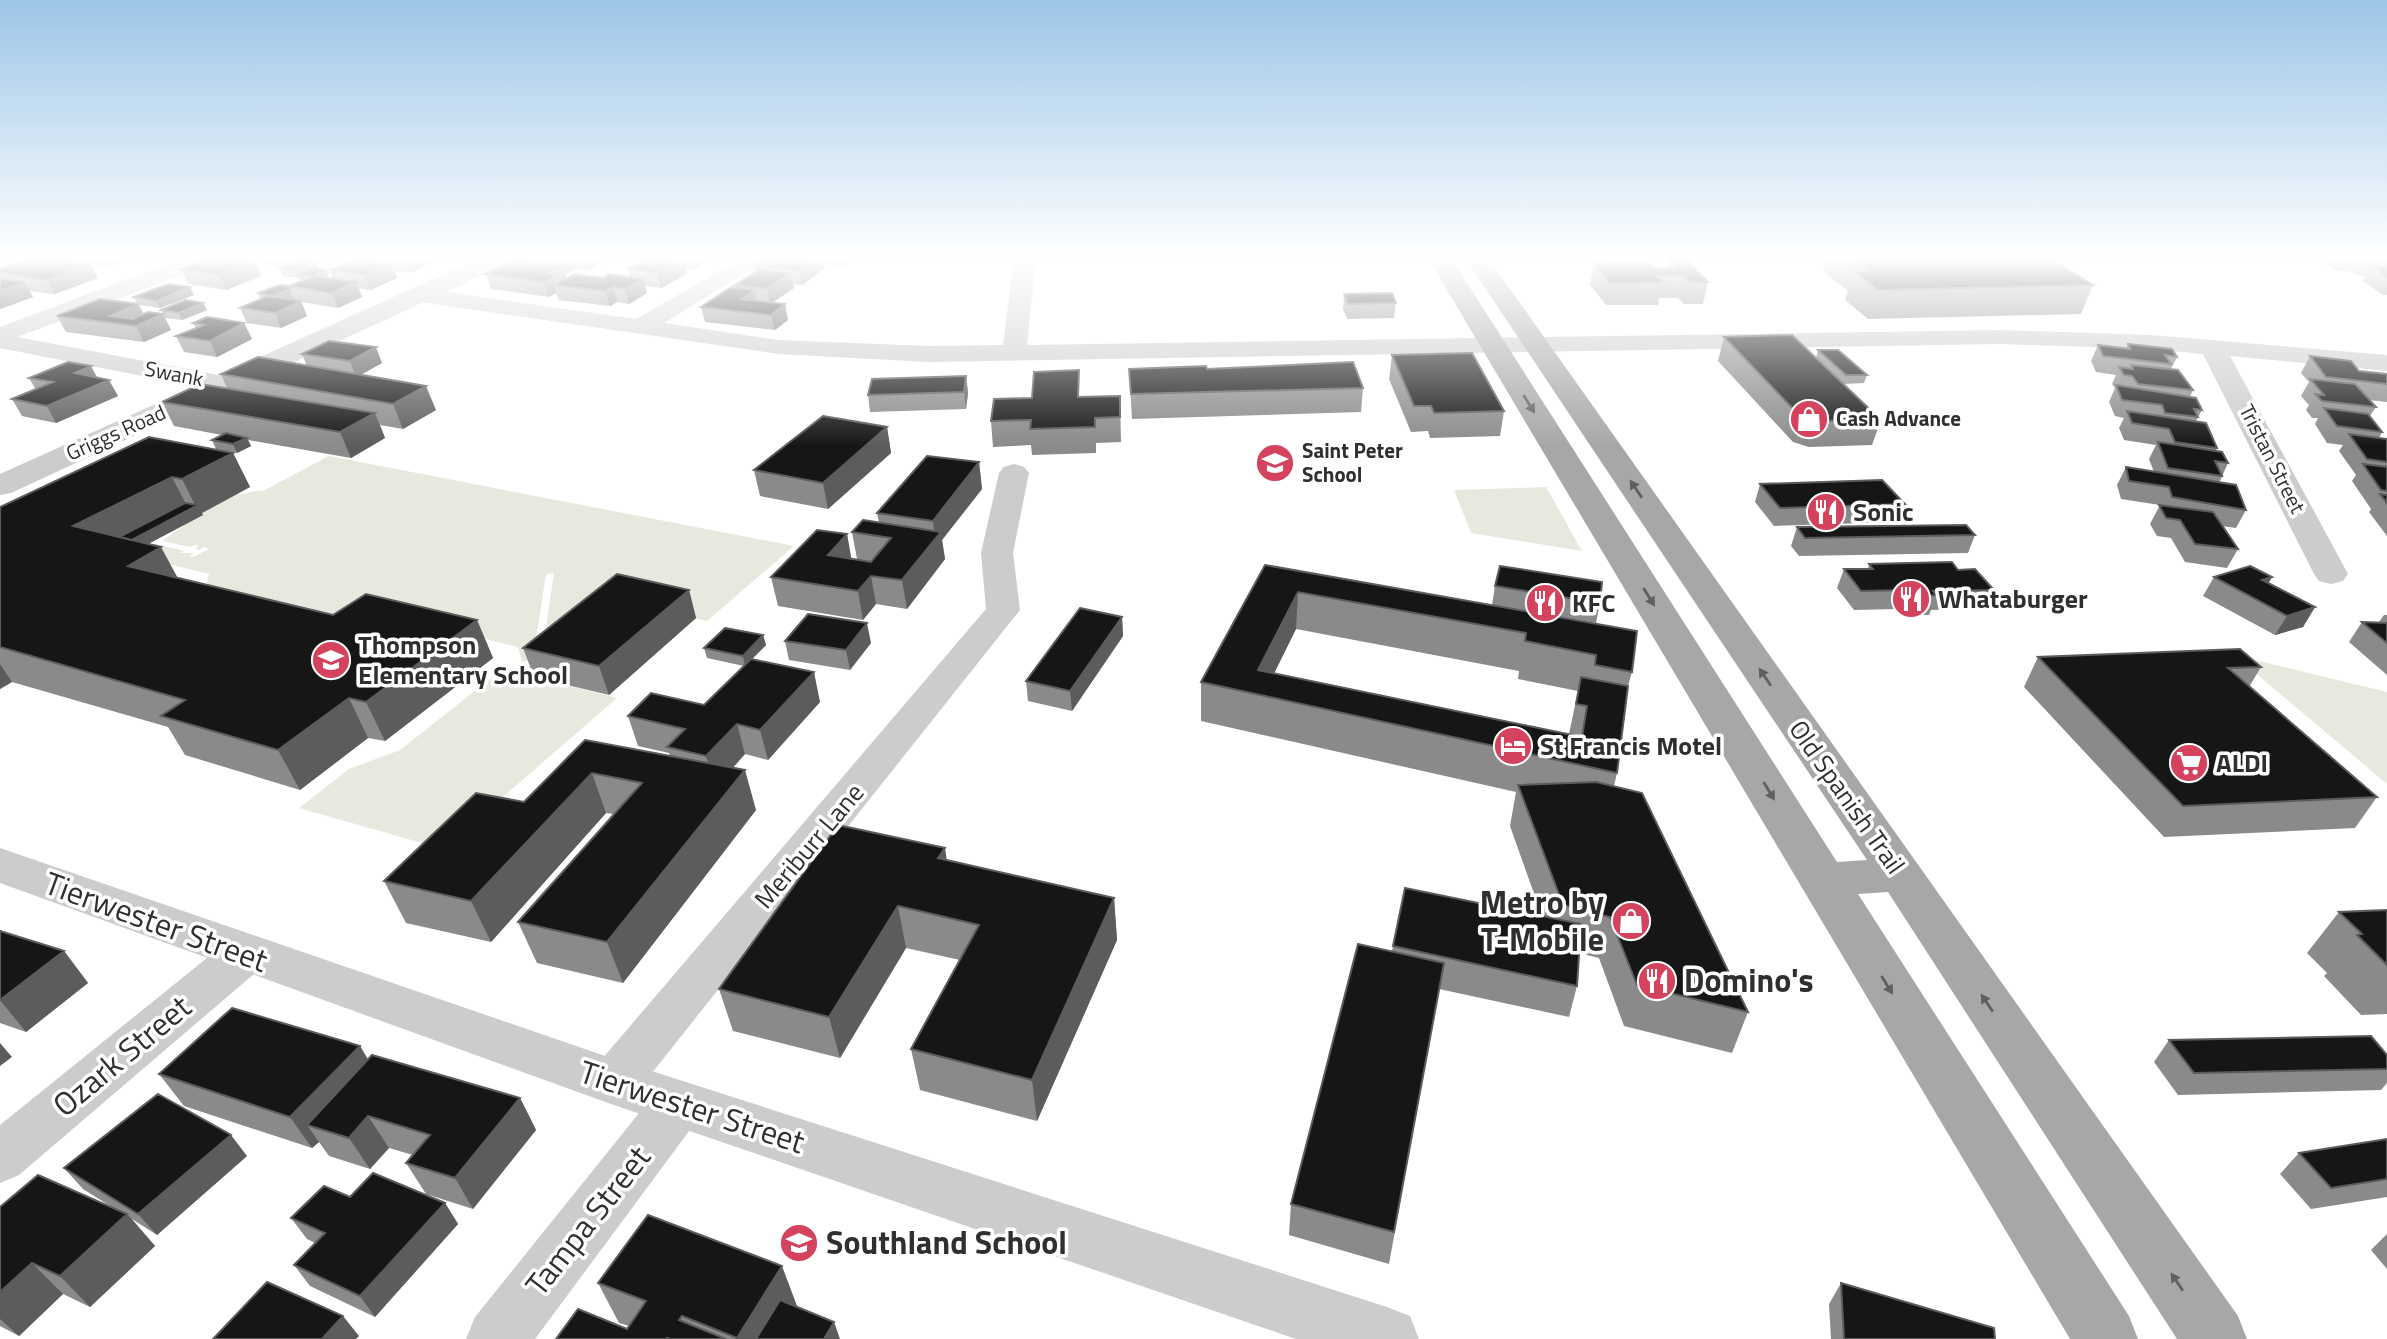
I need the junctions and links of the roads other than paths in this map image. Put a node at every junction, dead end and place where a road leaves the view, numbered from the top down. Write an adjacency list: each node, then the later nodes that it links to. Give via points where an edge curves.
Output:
1 (39, 320): 9 (street)
2 (364, 320): 16 (street, Griggs Road)
3 (588, 320): 8 (street)
4 (651, 320): 8 (street)
5 (1018, 320): 14 (street)
6 (1477, 320): 12 (main road)
7 (1519, 320): 11 (main road, Old Spanish Trail)
8 (638, 328): 14 (street, via 779,347)
9 (0, 335)
10 (0, 341): 16 (street, Swank)
11 (1536, 345): 12 (street); 13 (street, via 2000,337); 19 (main road, Old Spanish Trail, one-way to 11)
12 (1493, 346): 14 (street); 20 (main road, one-way to 20)
13 (2211, 347): 15 (street); 21 (street, Tristan Street)
14 (1014, 354)
15 (2387, 363)
16 (225, 384): 18 (street, Griggs Road)
17 (1014, 473): 28 (street, Meriburr Lane, via 997,553 1003,610)
18 (0, 486)
19 (1667, 535): 20 (main road); 22 (main road, Old Spanish Trail, one-way to 19)
20 (1610, 536): 23 (main road, one-way to 23)
21 (2331, 574)
22 (1794, 720): 23 (main road); 25 (main road, Old Spanish Trail)
23 (1727, 722): 26 (main road, one-way to 26)
24 (0, 865): 27 (street, Tierwester Street)
25 (1901, 874): 26 (main road); 34 (main road, Old Spanish Trail, one-way to 25)
26 (1823, 880): 33 (main road, one-way to 33)
27 (245, 954): 28 (street, Tierwester Street); 30 (street, Ozark Street)
28 (614, 1082): 29 (street, Tierwester Street)
29 (679, 1103): 31 (street, Tampa Street); 32 (street, Tierwester Street)
30 (0, 1158)
31 (497, 1339)
32 (1387, 1339)
33 (2106, 1339)
34 (2215, 1339)

